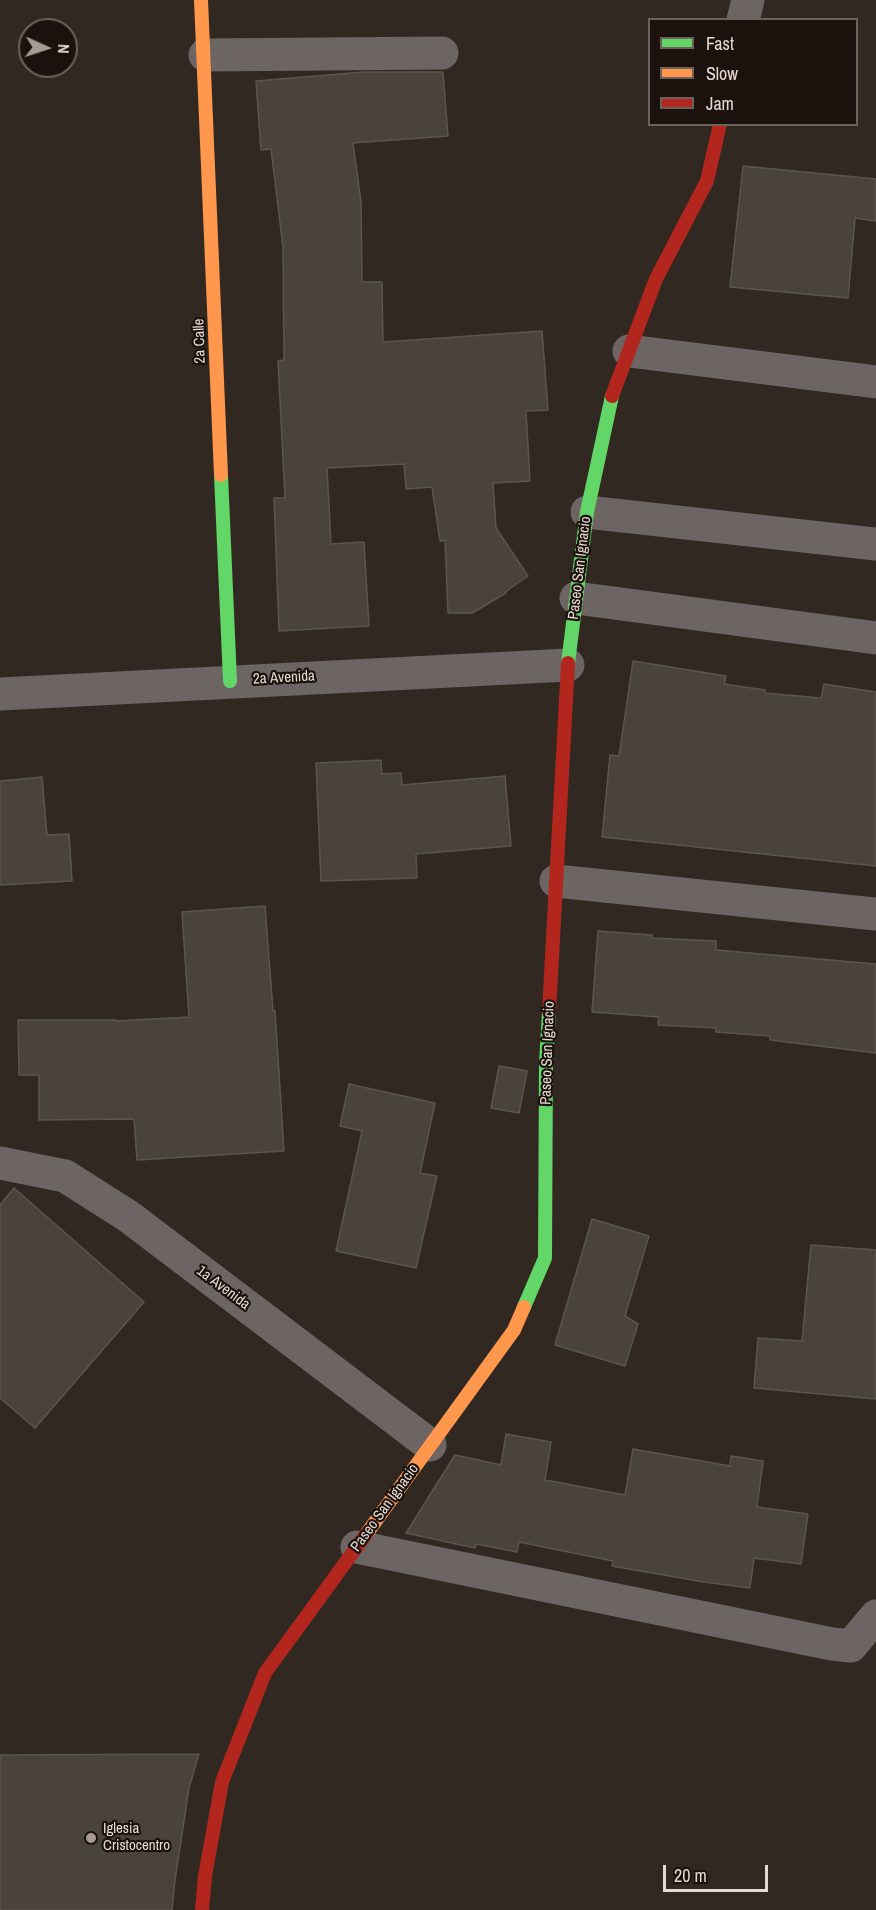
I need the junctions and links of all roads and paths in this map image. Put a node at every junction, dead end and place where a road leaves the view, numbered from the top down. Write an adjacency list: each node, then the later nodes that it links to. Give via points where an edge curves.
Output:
1 (201, 0): 5 (street, 2a Calle)
2 (748, 0): 3 (street)
3 (744, 18)
4 (442, 53): 5 (street)
5 (205, 55): 14 (street, 2a Calle)
6 (720, 126): 7 (street, Paseo San Ignacio, via 707,181 656,279)
7 (629, 351): 8 (street); 9 (street, Paseo San Ignacio, via 612,396)
8 (876, 382)
9 (587, 512): 10 (street); 11 (street, Paseo San Ignacio)
10 (876, 544)
11 (576, 597): 12 (street); 13 (street, Paseo San Ignacio)
12 (876, 638)
13 (568, 665): 14 (street, 2a Avenida); 16 (street, Paseo San Ignacio)
14 (230, 681): 15 (street, 2a Avenida)
15 (0, 694)
16 (556, 881): 17 (street); 19 (street, Paseo San Ignacio, via 546,1063 545,1258 514,1330)
17 (876, 914)
18 (0, 1163): 19 (street, 1a Avenida, via 65,1176 128,1216)
19 (430, 1445): 20 (street, Paseo San Ignacio)
20 (357, 1547): 21 (street, via 832,1644 851,1646); 22 (street, Paseo San Ignacio, via 265,1673 222,1782)
21 (876, 1616)
22 (202, 1910)

